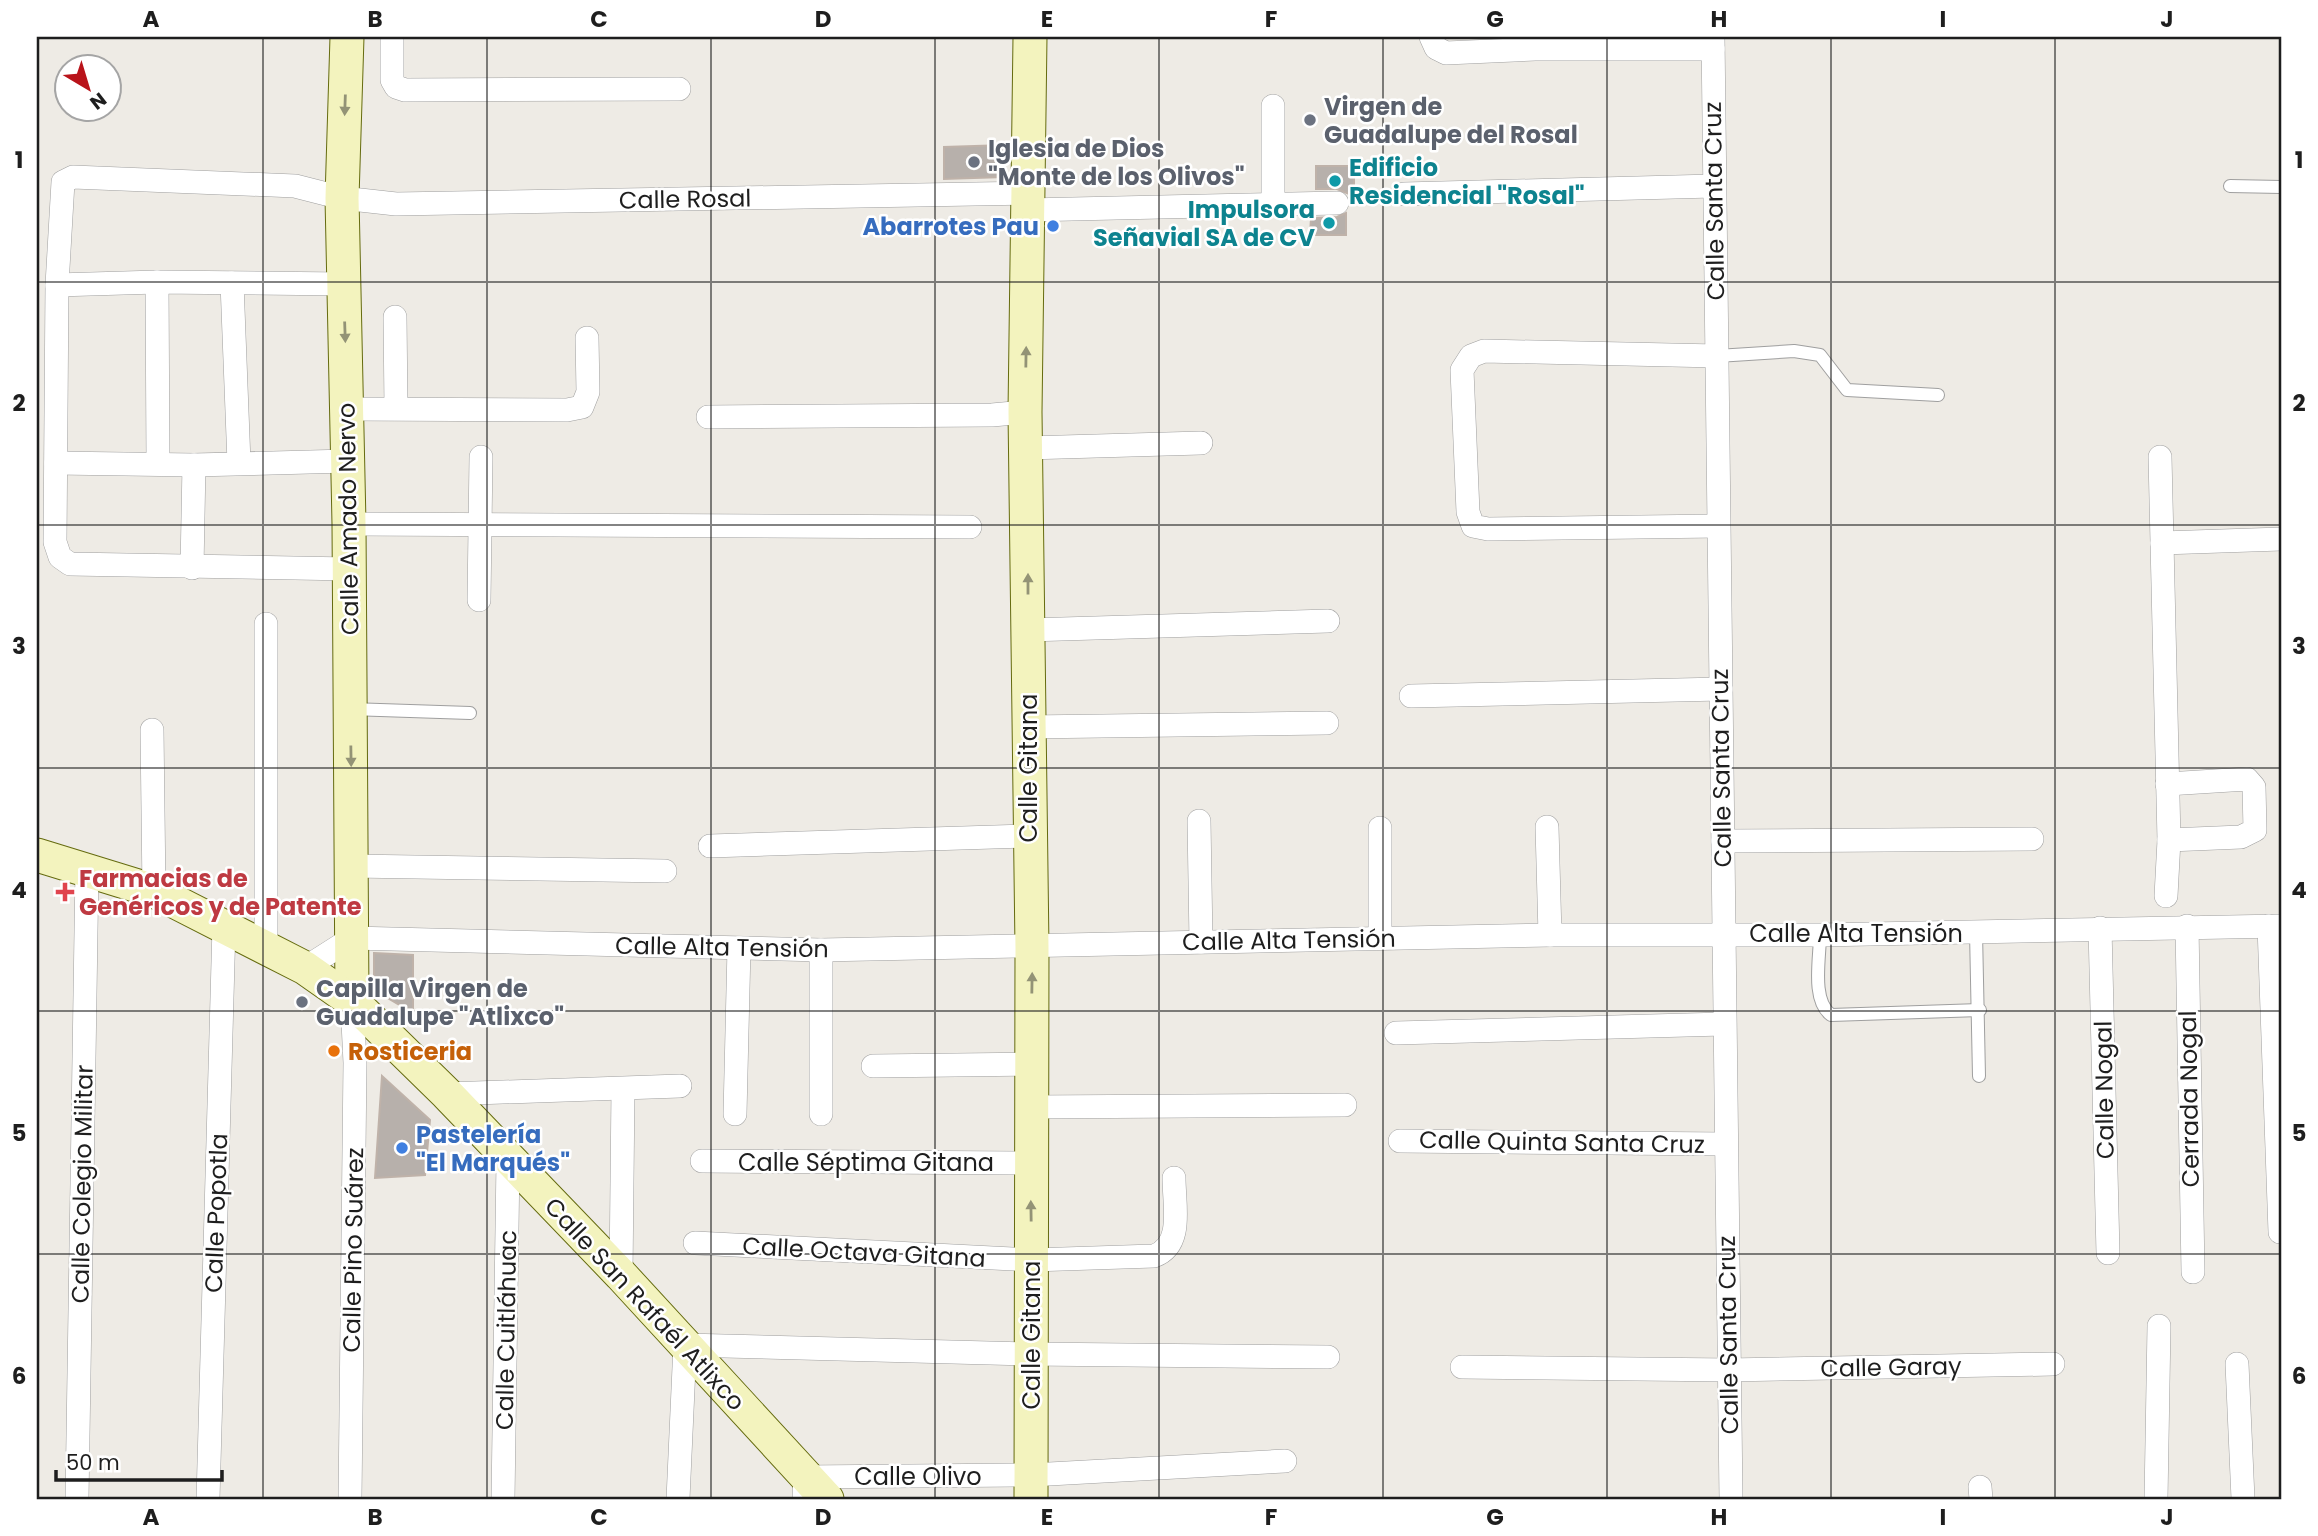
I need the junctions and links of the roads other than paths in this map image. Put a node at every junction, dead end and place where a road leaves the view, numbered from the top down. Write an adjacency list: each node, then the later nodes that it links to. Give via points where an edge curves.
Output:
1 (347, 37): 14 (street, Calle Amado Nervo, one-way to 14)
2 (392, 37): 8 (street, via 392,80 405,90)
3 (1030, 37): 15 (street, Calle Gitana)
4 (1434, 43): 5 (street, via 1446,54)
5 (1535, 43): 6 (street)
6 (1587, 43): 7 (street)
7 (1713, 43): 10 (street, Calle Santa Cruz)
8 (679, 89)
9 (1273, 106): 17 (street)
10 (1713, 186): 13 (street); 24 (street, Calle Santa Cruz)
11 (2230, 186): 12 (lane)
12 (2281, 187)
13 (1404, 194)
14 (342, 198): 15 (street, Calle Rosal, via 396,204); 20 (street, Calle Amado Nervo); 21 (street, Calle Rosal, via 295,186 73,177 63,182 60,196)
15 (1028, 201): 17 (street, Calle Rosal); 28 (street, Calle Gitana, one-way to 15)
16 (1337, 203): 17 (street, Calle Rosal)
17 (1273, 204)
18 (157, 282): 19 (street); 21 (street); 36 (street)
19 (232, 283): 20 (street); 37 (street)
20 (344, 284): 27 (street, Calle Amado Nervo, one-way to 27)
21 (57, 285): 35 (street)
22 (395, 317): 26 (street)
23 (587, 338): 26 (street, via 588,391 582,407)
24 (1717, 356): 25 (lane, via 1794,351 1820,355 1847,390); 41 (street, Calle Santa Cruz); 41 (street, via 1484,351 1471,356 1462,370 1468,512 1473,526)
25 (1938, 395)
26 (396, 408): 27 (street)
27 (347, 409): 34 (street, Calle Amado Nervo)
28 (1025, 412): 29 (street); 31 (street, Calle Gitana)
29 (708, 417)
30 (1201, 443): 31 (street)
31 (1027, 448): 50 (street, Calle Gitana, one-way to 31)
32 (481, 457): 40 (street)
33 (2160, 457): 44 (street)
34 (346, 461): 37 (street); 39 (street, Calle Amado Nervo)
35 (56, 463): 36 (street); 45 (street, via 55,542 60,557 70,564)
36 (158, 463): 38 (street)
37 (239, 463): 38 (street)
38 (194, 466): 45 (street)
39 (349, 524): 40 (street); 46 (street, Calle Amado Nervo)
40 (480, 525): 42 (street); 47 (street)
41 (1718, 526): 51 (street, Calle Santa Cruz)
42 (970, 527)
43 (2281, 539): 44 (street)
44 (2162, 543): 58 (street)
45 (192, 568): 46 (street)
46 (349, 569): 53 (street, Calle Amado Nervo)
47 (479, 600)
48 (1328, 621): 50 (street)
49 (266, 625): 86 (street)
50 (1028, 631): 56 (street, Calle Gitana)
51 (1721, 689): 52 (street); 65 (street, Calle Santa Cruz)
52 (1411, 696)
53 (350, 709): 54 (lane); 68 (street, Calle Amado Nervo, one-way to 68)
54 (470, 713)
55 (1327, 723): 56 (street)
56 (1028, 727): 62 (street, Calle Gitana)
57 (152, 730): 71 (street)
58 (2167, 784): 64 (street); 64 (street, via 2247,779 2253,787 2255,830 2241,837)
59 (1199, 821): 83 (street)
60 (1547, 827): 79 (street)
61 (1380, 828): 82 (street)
62 (1028, 836): 66 (street); 85 (street, Calle Gitana)
63 (2032, 839): 65 (street)
64 (2169, 840): 72 (street)
65 (1723, 841): 78 (street, Calle Santa Cruz)
66 (710, 846)
67 (37, 855): 69 (street, Calle San Rafaél Atlixco)
68 (352, 866): 70 (street); 81 (street, Calle Amado Nervo)
69 (87, 869): 71 (street, Calle San Rafaél Atlixco); 126 (street, Calle Colegio Militar)
70 (665, 871)
71 (154, 891): 73 (street, Calle San Rafaél Atlixco)
72 (2166, 897)
73 (224, 926): 86 (street, Calle San Rafaél Atlixco); 127 (street, Calle Popotla)
74 (2187, 926): 75 (street, Calle Alta Tensión); 76 (street, Calle Alta Tensión); 113 (street, Cerrada Nogal)
75 (2275, 926): 109 (street)
76 (2100, 928): 77 (street, Calle Alta Tensión); 111 (street, Calle Nogal)
77 (1976, 932): 80 (street, Calle Alta Tensión); 90 (lane)
78 (1722, 933): 79 (street, Calle Alta Tensión); 80 (street, Calle Alta Tensión); 91 (street, Calle Santa Cruz)
79 (1550, 935): 82 (street, Calle Alta Tensión)
80 (1820, 935): 90 (lane, via 1820,998 1831,1015)
81 (352, 938): 84 (street, Calle Alta Tensión); 88 (street); 89 (street, Calle Amado Nervo)
82 (1380, 938): 83 (street, Calle Alta Tensión)
83 (1201, 942): 85 (street, Calle Alta Tensión)
84 (739, 948): 87 (street, Calle Alta Tensión); 101 (street)
85 (1032, 948): 87 (street, Calle Alta Tensión); 93 (street, Calle Gitana, one-way to 85)
86 (266, 950): 88 (street, Calle San Rafaél Atlixco)
87 (821, 950): 102 (street)
88 (305, 968): 89 (street, Calle San Rafaél Atlixco)
89 (352, 1002): 98 (street, Calle San Rafaél Atlixco); 128 (street, Calle Pino Suárez)
90 (1980, 1010): 95 (lane)
91 (1723, 1024): 92 (street); 104 (street, Calle Santa Cruz)
92 (1396, 1033)
93 (1031, 1064): 94 (street); 100 (street, Calle Gitana)
94 (873, 1066)
95 (1979, 1076)
96 (680, 1086): 97 (street)
97 (623, 1089): 98 (street); 114 (street)
98 (447, 1094): 105 (street, Calle San Rafaél Atlixco)
99 (1345, 1105): 100 (street)
100 (1032, 1107): 107 (street, Calle Gitana)
101 (736, 1114)
102 (821, 1114)
103 (1399, 1140): 104 (street, Calle Quinta Santa Cruz)
104 (1725, 1144): 122 (street, Calle Santa Cruz)
105 (508, 1161): 114 (street, Calle San Rafaél Atlixco); 129 (street, Calle Cuitláhuac)
106 (702, 1161): 107 (street, Calle Séptima Gitana)
107 (1031, 1163): 112 (street, Calle Gitana, one-way to 107)
108 (1174, 1178): 112 (street, Calle Octava Gitana, via 1174,1239 1167,1251 1154,1256)
109 (2280, 1232)
110 (695, 1243): 112 (street, Calle Octava Gitana)
111 (2108, 1253)
112 (1032, 1260): 117 (street, Calle Gitana)
113 (2193, 1272)
114 (621, 1275): 116 (street, Calle San Rafaél Atlixco)
115 (2159, 1326): 132 (street)
116 (685, 1345): 117 (street); 125 (street, Calle San Rafaél Atlixco); 130 (street)
117 (1031, 1354): 118 (street); 124 (street, Calle Gitana)
118 (1328, 1357)
119 (2053, 1364): 122 (street, Calle Garay)
120 (2237, 1364): 133 (street)
121 (1462, 1367): 122 (street, Calle Garay)
122 (1729, 1370): 131 (street, Calle Santa Cruz)
123 (1285, 1461): 124 (street, Calle Olivo)
124 (1031, 1487): 125 (street, Calle Olivo)
125 (812, 1492)
126 (76, 1499)
127 (208, 1499)
128 (350, 1499)
129 (503, 1499)
130 (678, 1499)
131 (1731, 1499)
132 (2156, 1499)
133 (2243, 1499)

